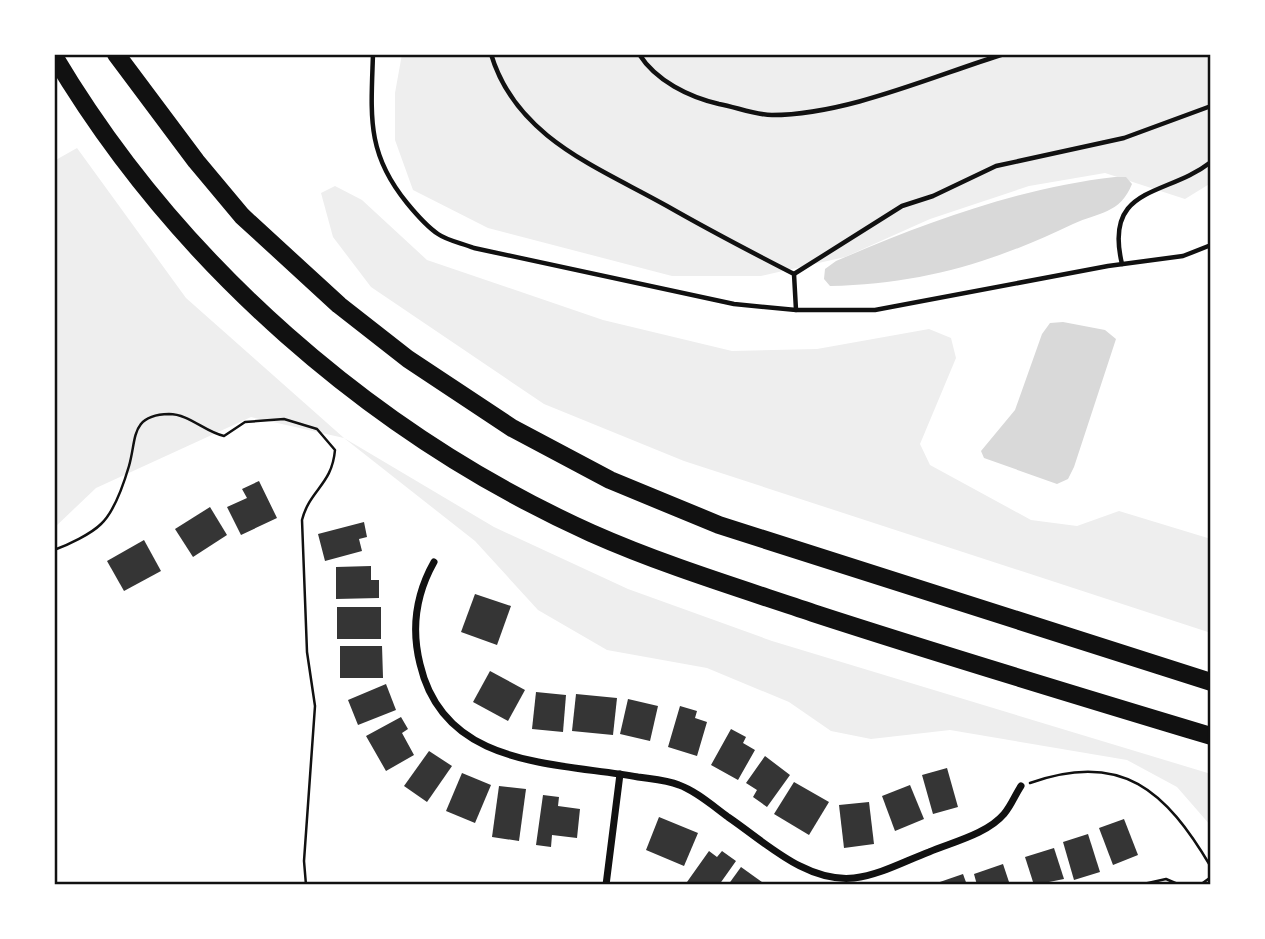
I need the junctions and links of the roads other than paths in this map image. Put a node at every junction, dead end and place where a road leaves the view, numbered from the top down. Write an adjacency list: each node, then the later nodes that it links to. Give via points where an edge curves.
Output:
1 (373, 54): 12 (lane, via 371,118 378,158 393,186 439,235 474,248 734,304)
2 (491, 54): 11 (lane, via 509,97 565,150)
3 (639, 54): 4 (lane, via 674,87 701,100 769,115 821,111)
4 (1004, 54)
5 (54, 56): 15 (highway, via 113,146 188,236 301,345 415,436 567,520 653,557 951,658)
6 (121, 59): 14 (highway, via 242,216 358,321 512,428 610,480 719,525)
7 (1211, 106): 11 (lane, via 1124,138 996,166 902,206)
8 (1211, 162): 10 (lane, via 1154,190 1126,210 1116,235)
9 (1211, 245): 10 (lane, via 1183,256)
10 (1122, 264): 12 (lane, via 875,310)
11 (794, 274): 12 (lane)
12 (796, 310)
13 (434, 562): 16 (street, via 420,587 416,650 437,705 460,732 492,750 524,760)
14 (1211, 682)
15 (1211, 736)
16 (620, 774): 17 (street, via 679,785 807,870 833,878 878,872 977,832 1003,815); 18 (street)
17 (1021, 786)
18 (606, 885)

